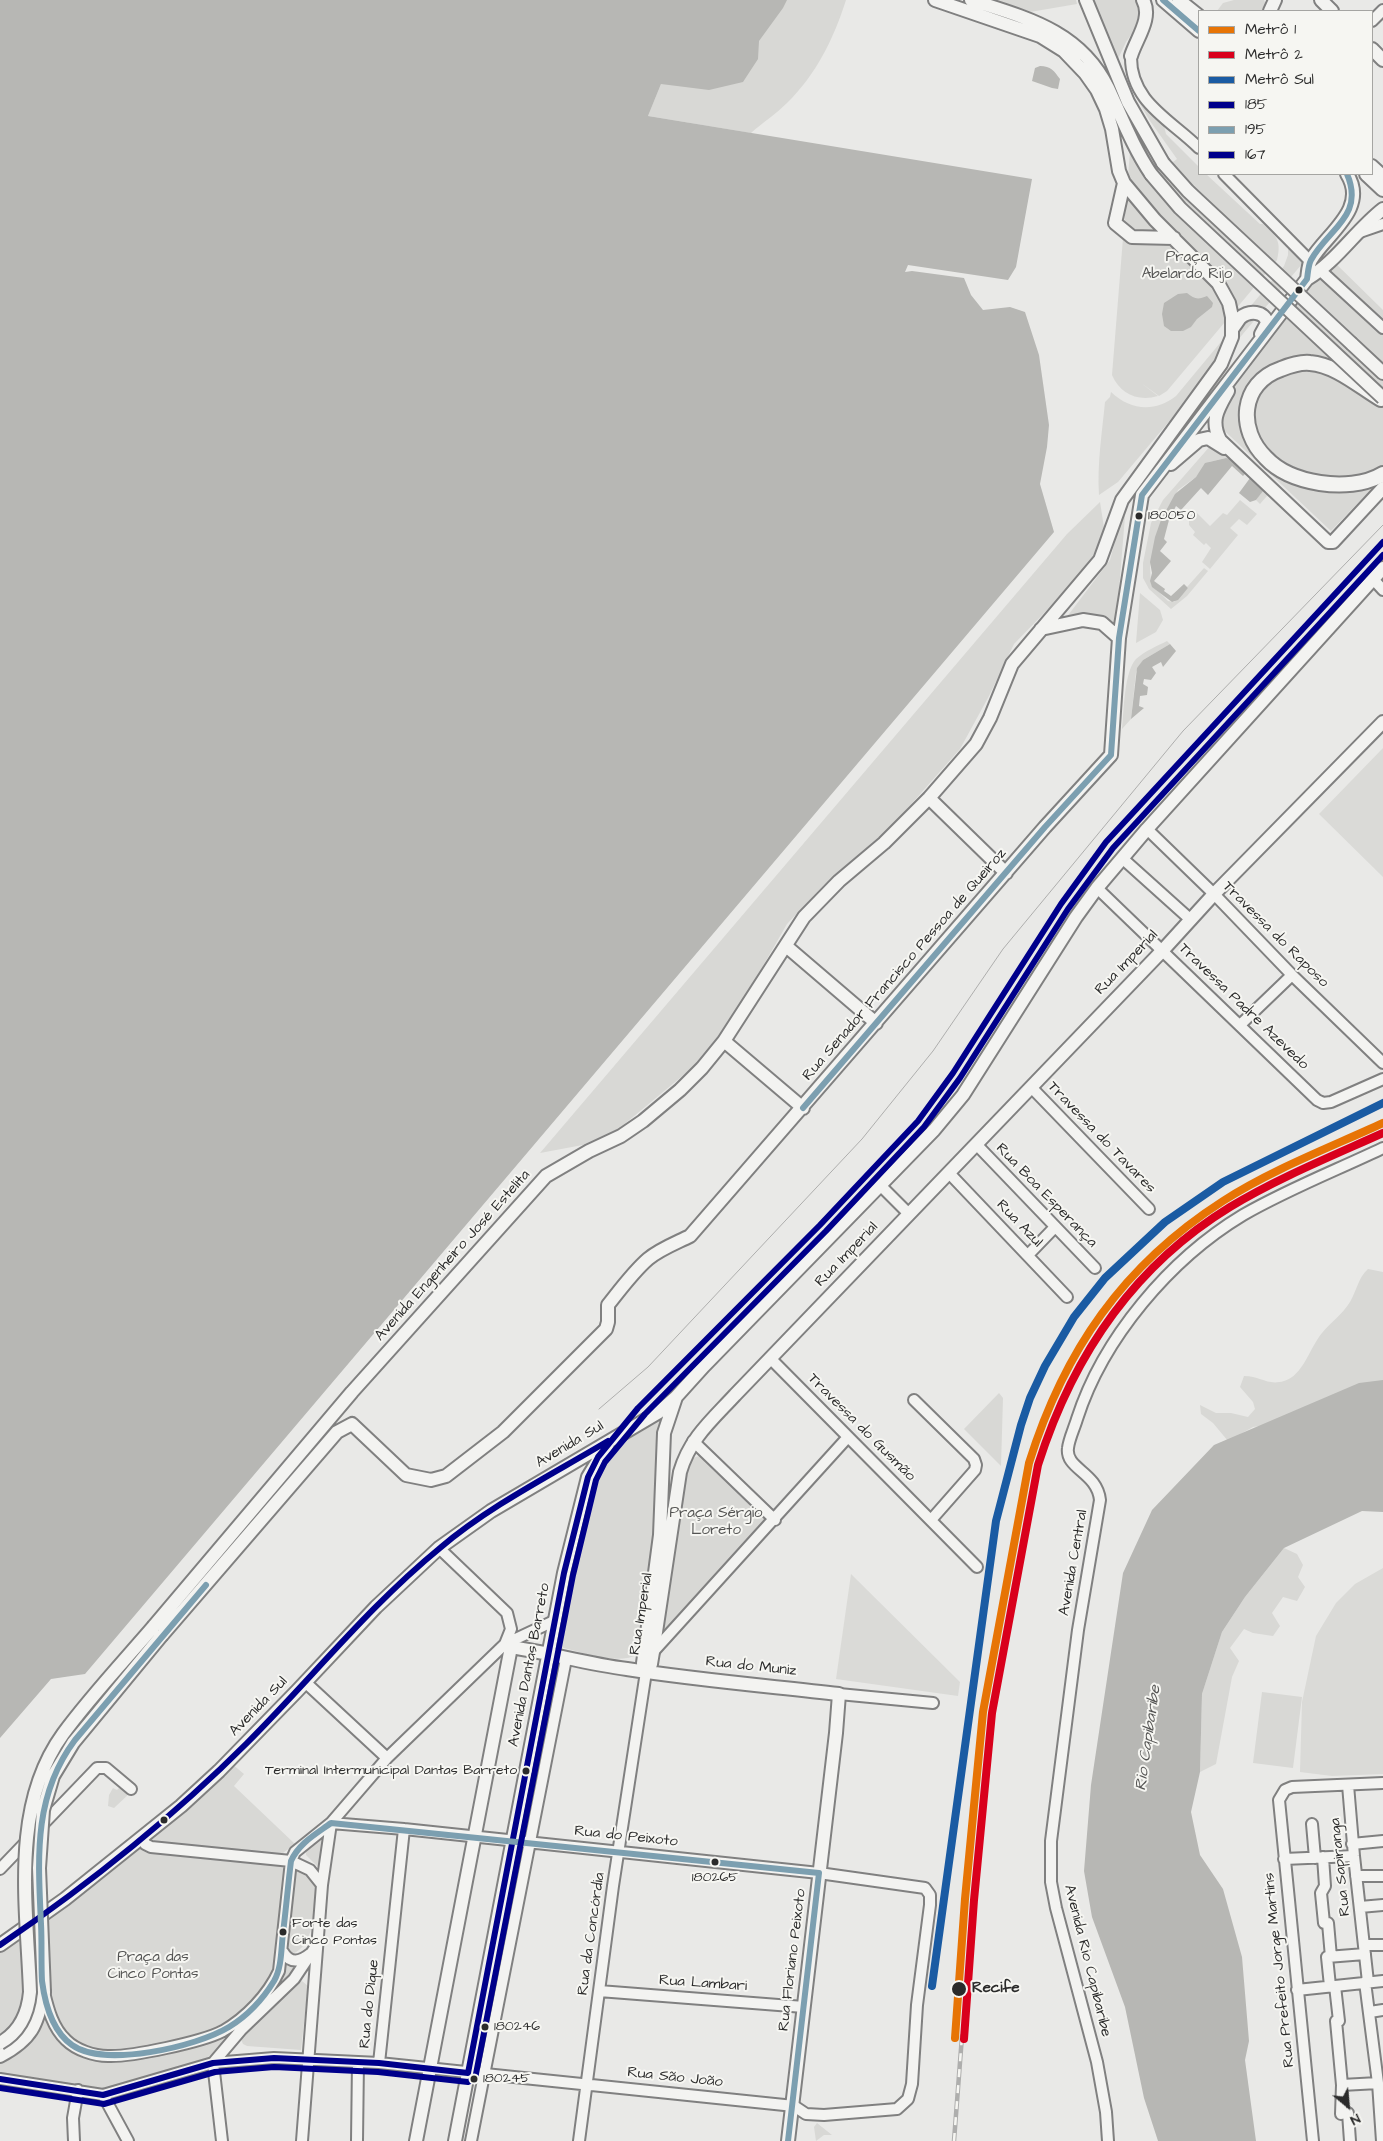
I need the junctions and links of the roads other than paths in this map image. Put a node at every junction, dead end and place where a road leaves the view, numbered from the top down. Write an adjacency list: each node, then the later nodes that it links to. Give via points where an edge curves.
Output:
1 (935, 0): 16 (main road, via 1040,36 1064,51 1085,73)
2 (971, 0): 18 (main road, via 1044,25 1082,51 1107,86)
3 (1086, 0): 36 (main road, bridge, via 1128,102 1163,162 1213,216)
4 (1143, 0): 14 (main road, via 1147,10 1145,22)
5 (1163, 0): 12 (main road)
6 (1179, 0): 10 (main road)
7 (1321, 0): 8 (main road)
8 (1331, 10)
9 (1383, 10): 11 (street)
10 (1198, 15)
11 (1373, 20)
12 (1198, 30)
13 (1373, 51): 15 (main road)
14 (1131, 56): 17 (street, via 1137,89)
15 (1383, 60)
16 (1106, 109): 18 (main road, via 1130,148); 24 (main road, Avenida Engenheiro José Estelita)
17 (1198, 147)
18 (1137, 153): 37 (main road, bridge, via 1180,208)
19 (1373, 165): 23 (street)
20 (1225, 175): 30 (street)
21 (1348, 175): 30 (main road, via 1354,187 1349,212)
22 (1368, 175): 25 (highway)
23 (1383, 175)
24 (1124, 183): 29 (main road, Avenida Engenheiro José Estelita, via 1134,198); 29 (main road, via 1115,223 1132,237)
25 (1383, 189)
26 (1383, 209): 28 (main road)
27 (1383, 224): 28 (street)
28 (1354, 234): 31 (main road)
29 (1174, 238): 33 (main road, Avenida Engenheiro José Estelita, via 1218,283 1229,303)
30 (1310, 261): 32 (main road)
31 (1321, 270): 32 (main road); 34 (street)
32 (1307, 279): 35 (main road, Rua Senador Francisco Pessoa de Queiroz)
33 (1233, 328): 35 (main road, via 1247,314 1265,316 1267,323); 45 (main road, Avenida Engenheiro José Estelita, via 1221,364 1122,500 1100,560)
34 (1383, 328)
35 (1252, 351): 38 (main road, via 1219,407 1214,424 1220,440); 39 (main road, Rua Senador Francisco Pessoa de Queiroz)
36 (1383, 373)
37 (1383, 400): 40 (highway, via 1331,368 1297,363 1260,380 1250,396 1246,412 1248,432 1257,447 1281,470 1310,482 1335,486 1376,479)
38 (1238, 458): 39 (main road, via 1208,438 1199,440 1174,462); 41 (main road, via 1328,542 1333,542)
39 (1161, 468): 46 (main road, Rua Senador Francisco Pessoa de Queiroz, via 1142,495)
40 (1383, 474)
41 (1383, 488)
42 (1383, 568): 43 (main road, Avenida Sul)
43 (1373, 579): 44 (street); 49 (main road, Avenida Sul)
44 (1383, 590)
45 (1041, 629): 46 (main road, via 1083,620 1102,623); 48 (main road, Avenida Engenheiro José Estelita, via 1012,664 976,744)
46 (1119, 638): 51 (main road, Rua Senador Francisco Pessoa de Queiroz, via 1111,755)
47 (1381, 727): 53 (main road, Rua Imperial)
48 (929, 798): 51 (main road); 55 (main road, Avenida Engenheiro José Estelita, via 804,916)
49 (1146, 829): 50 (main road, Avenida Sul); 53 (street, Travessa do Raposo)
50 (1122, 858): 52 (main road, Avenida Sul); 54 (street)
51 (1006, 873): 58 (main road, Rua Senador Francisco Pessoa de Queiroz)
52 (1096, 888): 56 (street, Travessa Padre Azevedo); 68 (main road, Avenida Sul, via 963,1095)
53 (1214, 894): 54 (main road, Rua Imperial); 57 (street, Travessa do Raposo)
54 (1190, 920): 56 (main road, Rua Imperial)
55 (786, 946): 58 (main road); 60 (main road, Avenida Engenheiro José Estelita)
56 (1163, 950): 59 (street, Travessa Padre Azevedo); 63 (main road, Rua Imperial)
57 (1292, 976): 59 (street); 61 (street, Travessa do Raposo)
58 (876, 1023): 64 (main road, Rua Senador Francisco Pessoa de Queiroz)
59 (1240, 1026): 62 (street, Travessa Padre Azevedo, via 1323,1103)
60 (724, 1041): 64 (main road); 76 (main road, Avenida Engenheiro José Estelita, via 686,1085 643,1121 546,1176)
61 (1383, 1062)
62 (1383, 1079)
63 (1031, 1087): 65 (main road, Rua Imperial); 69 (street, Travessa do Tavares)
64 (803, 1108): 79 (main road, Rua Senador Francisco Pessoa de Queiroz, via 690,1236 647,1260 628,1280 608,1304 606,1329 503,1432 464,1464 446,1476 431,1480 406,1475)
65 (976, 1144): 67 (main road, Rua Imperial); 71 (street, Rua Boa Esperança)
66 (1383, 1148): 99 (street, Avenida Central, via 1262,1205 1215,1234 1181,1263 1142,1304 1110,1346 1091,1381 1067,1449 1071,1462 1096,1486 1100,1500 1078,1630)
67 (948, 1173): 70 (main road, Rua Imperial); 72 (street, Rua Azul)
68 (880, 1185): 70 (street); 77 (main road, Avenida Sul)
69 (1149, 1209)
70 (909, 1214): 75 (main road, Rua Imperial)
71 (1055, 1227): 72 (street); 73 (street, Rua Boa Esperança)
72 (1028, 1255): 74 (street, Rua Azul)
73 (1095, 1268)
74 (1067, 1297)
75 (770, 1358): 80 (street, Travessa do Gusmão); 82 (main road, Rua Imperial)
76 (352, 1392): 79 (main road, via 347,1410); 88 (main road, Avenida Engenheiro José Estelita)
77 (676, 1397): 81 (main road, Avenida Sul, via 659,1412); 91 (main road, Rua Imperial, via 664,1433)
78 (914, 1400): 84 (street, via 974,1459 976,1465)
79 (352, 1424): 88 (main road, via 337,1432)
80 (848, 1437): 83 (street); 84 (street, Travessa do Gusmão)
81 (612, 1438): 85 (main road, Avenida Sul, via 491,1511); 87 (main road, Avenida Dantas Barreto, via 588,1477)
82 (693, 1441): 83 (street); 91 (main road, Rua Imperial, via 680,1472)
83 (775, 1520): 91 (street)
84 (931, 1520): 86 (street, Travessa do Gusmão)
85 (438, 1548): 89 (street, Avenida Dantas Barreto, via 507,1613 512,1629); 95 (main road, Avenida Sul, via 376,1607)
86 (977, 1567)
87 (556, 1620): 89 (street); 90 (main road, Avenida Dantas Barreto)
88 (158, 1631): 137 (main road, bridge, via 73,1743 53,1776 43,1810 39,1868); 141 (main road, bridge, via 63,1735 42,1774 32,1808 25,1854 29,2003 16,2029)
89 (508, 1646): 90 (main road); 98 (street); 106 (main road, Avenida Dantas Barreto)
90 (549, 1653): 92 (main road); 107 (main road, Avenida Dantas Barreto)
91 (650, 1653): 93 (main road, Rua Imperial, via 643,1663); 94 (main road)
92 (566, 1659): 93 (main road, Rua do Muniz); 110 (street)
93 (646, 1672): 94 (main road, Rua do Muniz); 112 (street, Rua da Concórdia)
94 (670, 1675): 96 (main road, Rua do Muniz)
95 (306, 1682): 98 (street); 109 (main road, Avenida Sul)
96 (839, 1694): 97 (street, Rua do Muniz); 118 (main road, Rua Floriano Peixoto)
97 (933, 1703)
98 (387, 1758): 103 (street)
99 (1062, 1758): 167 (street, Avenida Rio Capibaribe, via 1051,1842 1051,1882 1097,2062)
100 (1383, 1783): 101 (street)
101 (1348, 1785): 111 (street, Rua Sapiranga); 115 (street, Rua Prefeito Jorge Martins, via 1292,1787 1280,1795)
102 (131, 1789): 117 (street, via 106,1768 96,1768)
103 (331, 1823): 105 (street, Rua do Peixoto); 116 (street, via 300,1847); 121 (street)
104 (1312, 1824): 114 (street)
105 (404, 1829): 106 (street, Rua do Peixoto); 146 (street, Rua do Dique)
106 (475, 1837): 107 (street, Rua do Peixoto); 147 (main road, Avenida Dantas Barreto)
107 (513, 1840): 110 (street, Rua do Peixoto); 148 (main road, Avenida Dantas Barreto)
108 (1383, 1841): 111 (street)
109 (147, 1842): 116 (street); 127 (main road, Avenida Sul, via 130,1847)
110 (530, 1842): 112 (street, Rua do Peixoto); 149 (street)
111 (1352, 1844): 113 (street, Rua Sapiranga)
112 (618, 1852): 118 (street, Rua do Peixoto); 136 (street, Rua da Concórdia)
113 (1354, 1856): 114 (street); 119 (street, Rua Sapiranga)
114 (1319, 1858): 115 (street); 131 (street, via 1326,1886 1320,1893)
115 (1284, 1859): 135 (street, Rua Prefeito Jorge Martins)
116 (291, 1861): 121 (street, via 310,1870); 129 (street)
117 (0, 1869)
118 (820, 1873): 122 (street, Rua do Peixoto); 138 (main road, Rua Floriano Peixoto)
119 (1356, 1876): 120 (street); 124 (street, Rua Sapiranga)
120 (1383, 1876)
121 (322, 1885): 125 (street)
122 (919, 1886): 156 (street, Rua São João, via 928,1891 930,1905 908,2099 897,2109 824,2115 806,2114)
123 (1383, 1905): 124 (street)
124 (1360, 1906): 128 (street, Rua Sapiranga)
125 (318, 1943): 130 (street); 143 (street)
126 (1383, 1944): 128 (street)
127 (0, 1945)
128 (1365, 1950): 131 (street); 133 (street, Rua Sapiranga)
129 (283, 1952): 130 (street, via 294,1961); 137 (street, via 272,1986 223,2031 156,2050 110,2056 94,2055 77,2048 66,2041 56,2028)
130 (312, 1953): 145 (street, via 294,1979 241,2030)
131 (1329, 1957): 134 (street)
132 (1383, 1980): 133 (street)
133 (1367, 1982): 134 (street); 140 (street, Rua Sapiranga)
134 (1333, 1986): 135 (street); 153 (street)
135 (1297, 1990): 168 (street, Rua Prefeito Jorge Martins)
136 (599, 1991): 138 (street, Rua Lambari); 152 (street, Rua da Concórdia)
137 (44, 1992): 142 (main road, via 38,2021 12,2050)
138 (804, 2007): 156 (main road, Rua Floriano Peixoto)
139 (1383, 2010): 140 (street)
140 (1370, 2012): 150 (street, Rua Sapiranga)
141 (0, 2043)
142 (0, 2056)
143 (308, 2059): 144 (street, Rua São João); 145 (street, Rua São João); 160 (street)
144 (358, 2062): 146 (street, Rua São João); 161 (street)
145 (213, 2063): 155 (street, Rua São João); 159 (street)
146 (379, 2064): 147 (street, Rua São João)
147 (429, 2069): 148 (street, Rua São João); 162 (main road, Avenida Dantas Barreto)
148 (468, 2073): 149 (street, Rua São João); 163 (main road, Avenida Dantas Barreto)
149 (485, 2074): 152 (street, Rua São João); 164 (street)
150 (1379, 2078): 153 (street); 170 (street, Rua Sapiranga)
151 (0, 2079): 154 (street)
152 (586, 2084): 156 (street, Rua São João); 165 (street, Rua da Concórdia)
153 (1342, 2085): 169 (street)
154 (78, 2090): 155 (street); 157 (street, via 73,2118)
155 (103, 2095): 158 (street)
156 (794, 2106): 166 (main road, Rua Floriano Peixoto)
157 (74, 2141)
158 (128, 2141)
159 (222, 2141)
160 (302, 2141)
161 (357, 2141)
162 (416, 2141)
163 (456, 2141)
164 (471, 2141)
165 (579, 2141)
166 (788, 2141)
167 (1108, 2141)
168 (1313, 2141)
169 (1350, 2141)
170 (1382, 2141)

